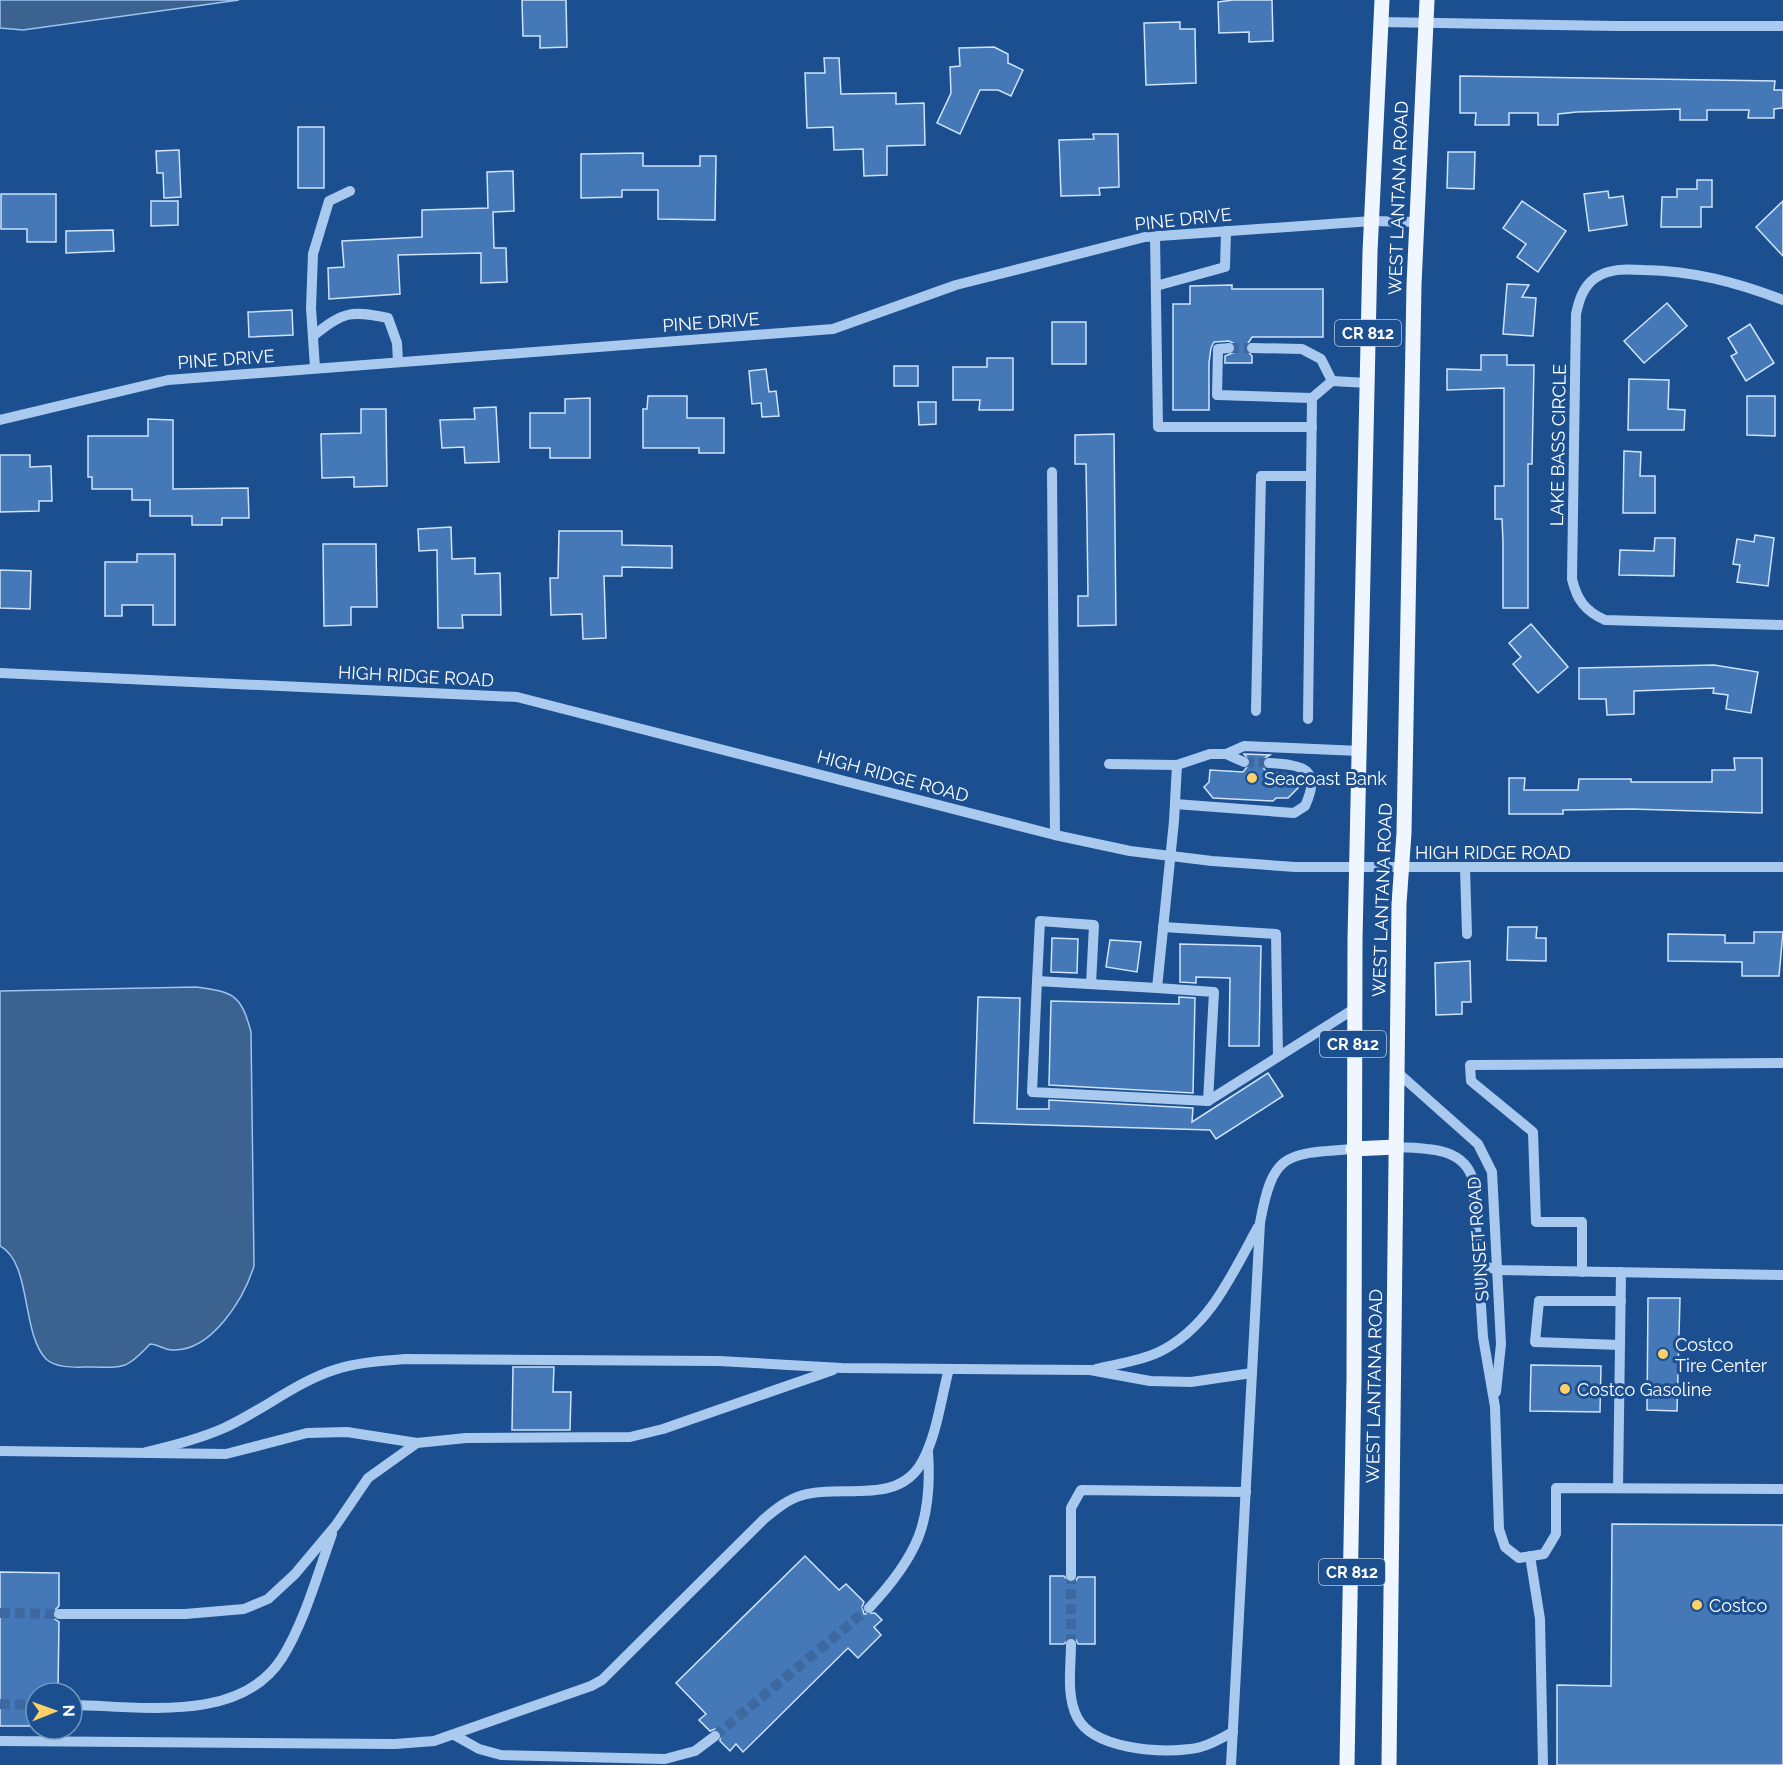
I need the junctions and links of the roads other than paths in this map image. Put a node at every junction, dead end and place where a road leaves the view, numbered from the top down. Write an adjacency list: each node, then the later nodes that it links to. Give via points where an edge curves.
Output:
1 (1382, 0): 3 (main road, WEST LANTANA ROAD / CR 812)
2 (1426, 0): 4 (main road, WEST LANTANA ROAD / CR 812)
3 (1381, 22): 4 (street); 7 (main road, WEST LANTANA ROAD / CR 812)
4 (1425, 23): 5 (street); 8 (main road, WEST LANTANA ROAD / CR 812)
5 (1783, 26)
6 (350, 191): 13 (street, via 329,201 313,254)
7 (1372, 221): 8 (street, PINE DRIVE); 9 (street, PINE DRIVE); 19 (main road, WEST LANTANA ROAD / CR 812)
8 (1416, 222): 40 (main road, WEST LANTANA ROAD / CR 812)
9 (1226, 231): 10 (street, PINE DRIVE); 11 (street, via 1225,267)
10 (1155, 236): 11 (street); 16 (street, PINE DRIVE, via 956,285 833,329)
11 (1156, 286): 22 (street, via 1158,427)
12 (1783, 300): 25 (street, LAKE BASS CIRCLE, via 1711,275 1675,270 1619,269 1600,275 1584,289 1576,314 1572,579 1582,604 1605,620)
13 (313, 336): 16 (street, via 336,318 360,312 388,318 397,343); 17 (street)
14 (1229, 348): 20 (street, via 1218,349 1217,395)
15 (1252, 348): 18 (street, via 1302,349 1321,359)
16 (398, 362): 17 (street, PINE DRIVE)
17 (315, 369): 21 (street, PINE DRIVE, via 168,380)
18 (1332, 381): 19 (street); 20 (street)
19 (1367, 383): 29 (main road, WEST LANTANA ROAD / CR 812)
20 (1312, 398): 22 (street)
21 (0, 420)
22 (1312, 427): 24 (street)
23 (1053, 472): 36 (street)
24 (1311, 476): 27 (street, via 1261,476); 28 (street)
25 (1783, 625)
26 (0, 673): 36 (street, HIGH RIDGE ROAD, via 517,697)
27 (1256, 711)
28 (1308, 719)
29 (1360, 751): 30 (street, via 1245,746); 39 (main road, WEST LANTANA ROAD / CR 812)
30 (1226, 754): 31 (street); 34 (street, via 1210,754)
31 (1244, 762)
32 (1269, 763): 35 (street, via 1299,765 1306,770 1311,787 1305,806 1294,813)
33 (1109, 764): 34 (street)
34 (1177, 765): 35 (street)
35 (1175, 804): 37 (street)
36 (1054, 836): 37 (street, HIGH RIDGE ROAD)
37 (1170, 856): 39 (street, HIGH RIDGE ROAD, via 1294,867); 42 (street)
38 (1783, 867): 41 (street, HIGH RIDGE ROAD)
39 (1358, 868): 40 (street, HIGH RIDGE ROAD); 47 (main road, WEST LANTANA ROAD / CR 812)
40 (1401, 868): 41 (street, HIGH RIDGE ROAD); 50 (main road, WEST LANTANA ROAD / CR 812)
41 (1465, 868): 43 (street)
42 (1163, 927): 46 (street); 48 (street, via 1276,934)
43 (1467, 934)
44 (1037, 981): 45 (street); 45 (street, via 1040,921 1094,925); 51 (street, via 1032,1092)
45 (1091, 984): 46 (street)
46 (1157, 988): 51 (street, via 1215,992)
47 (1354, 1009): 48 (street); 53 (main road, WEST LANTANA ROAD / CR 812)
48 (1278, 1056): 51 (street)
49 (1783, 1063): 57 (street, via 1470,1065 1471,1081 1533,1132 1536,1222 1582,1222)
50 (1397, 1071): 52 (main road, WEST LANTANA ROAD / CR 812); 56 (street, SUNSET ROAD, via 1478,1144 1486,1157 1495,1188)
51 (1209, 1101)
52 (1396, 1147): 53 (main road); 55 (street, SUNSET ROAD, via 1443,1151 1455,1156 1470,1171); 87 (main road, WEST LANTANA ROAD / CR 812)
53 (1353, 1149): 54 (street, via 1304,1153 1285,1159 1266,1189); 86 (main road, WEST LANTANA ROAD / CR 812, via 1354,1379)
54 (1260, 1223): 64 (street, via 1216,1302 1188,1334 1158,1352); 65 (street)
55 (1478, 1264): 56 (street); 66 (street, SUNSET ROAD, via 1483,1337)
56 (1498, 1270): 57 (street); 66 (street, SUNSET ROAD, via 1501,1344)
57 (1582, 1272): 58 (street)
58 (1622, 1272): 59 (street); 60 (street)
59 (1783, 1275)
60 (1621, 1301): 61 (street); 61 (street, via 1539,1302 1535,1342)
61 (1620, 1345): 71 (street)
62 (842, 1368): 63 (street); 67 (street, via 663,1430 630,1437 466,1437); 70 (street, via 707,1361 366,1362 333,1370 301,1384 226,1427)
63 (949, 1369): 64 (street); 68 (street)
64 (1090, 1370): 65 (street, via 1150,1381 1191,1382)
65 (1252, 1373): 73 (street)
66 (1494, 1407): 75 (street, SUNSET ROAD, via 1499,1529 1505,1547 1519,1558)
67 (417, 1443): 70 (street, via 347,1432 307,1433 226,1454); 74 (street, via 368,1478)
68 (928, 1448): 77 (street, via 931,1486 921,1534 899,1574); 82 (street, via 922,1464 895,1486 804,1494 784,1503 602,1680)
69 (0, 1451): 70 (street)
70 (146, 1452)
71 (1618, 1488): 72 (street); 75 (street, via 1556,1488 1556,1534 1544,1554)
72 (1783, 1489)
73 (1246, 1492): 76 (street, via 1081,1490 1071,1508); 81 (street)
74 (336, 1525): 78 (street, via 268,1599 244,1610); 80 (street, via 282,1658 246,1693 225,1702 195,1706)
75 (1530, 1556): 88 (street, via 1540,1619)
76 (1071, 1576)
77 (869, 1608)
78 (59, 1614)
79 (1071, 1644): 81 (street, via 1071,1699 1084,1728 1096,1739 1115,1745 1192,1749)
80 (84, 1705)
81 (1233, 1732): 85 (street)
82 (454, 1735): 83 (street, via 479,1749 501,1755 665,1759 695,1751); 84 (street, via 434,1741 395,1743)
83 (715, 1736)
84 (0, 1741)
85 (1231, 1765)
86 (1347, 1765)
87 (1389, 1765)
88 (1543, 1765)

